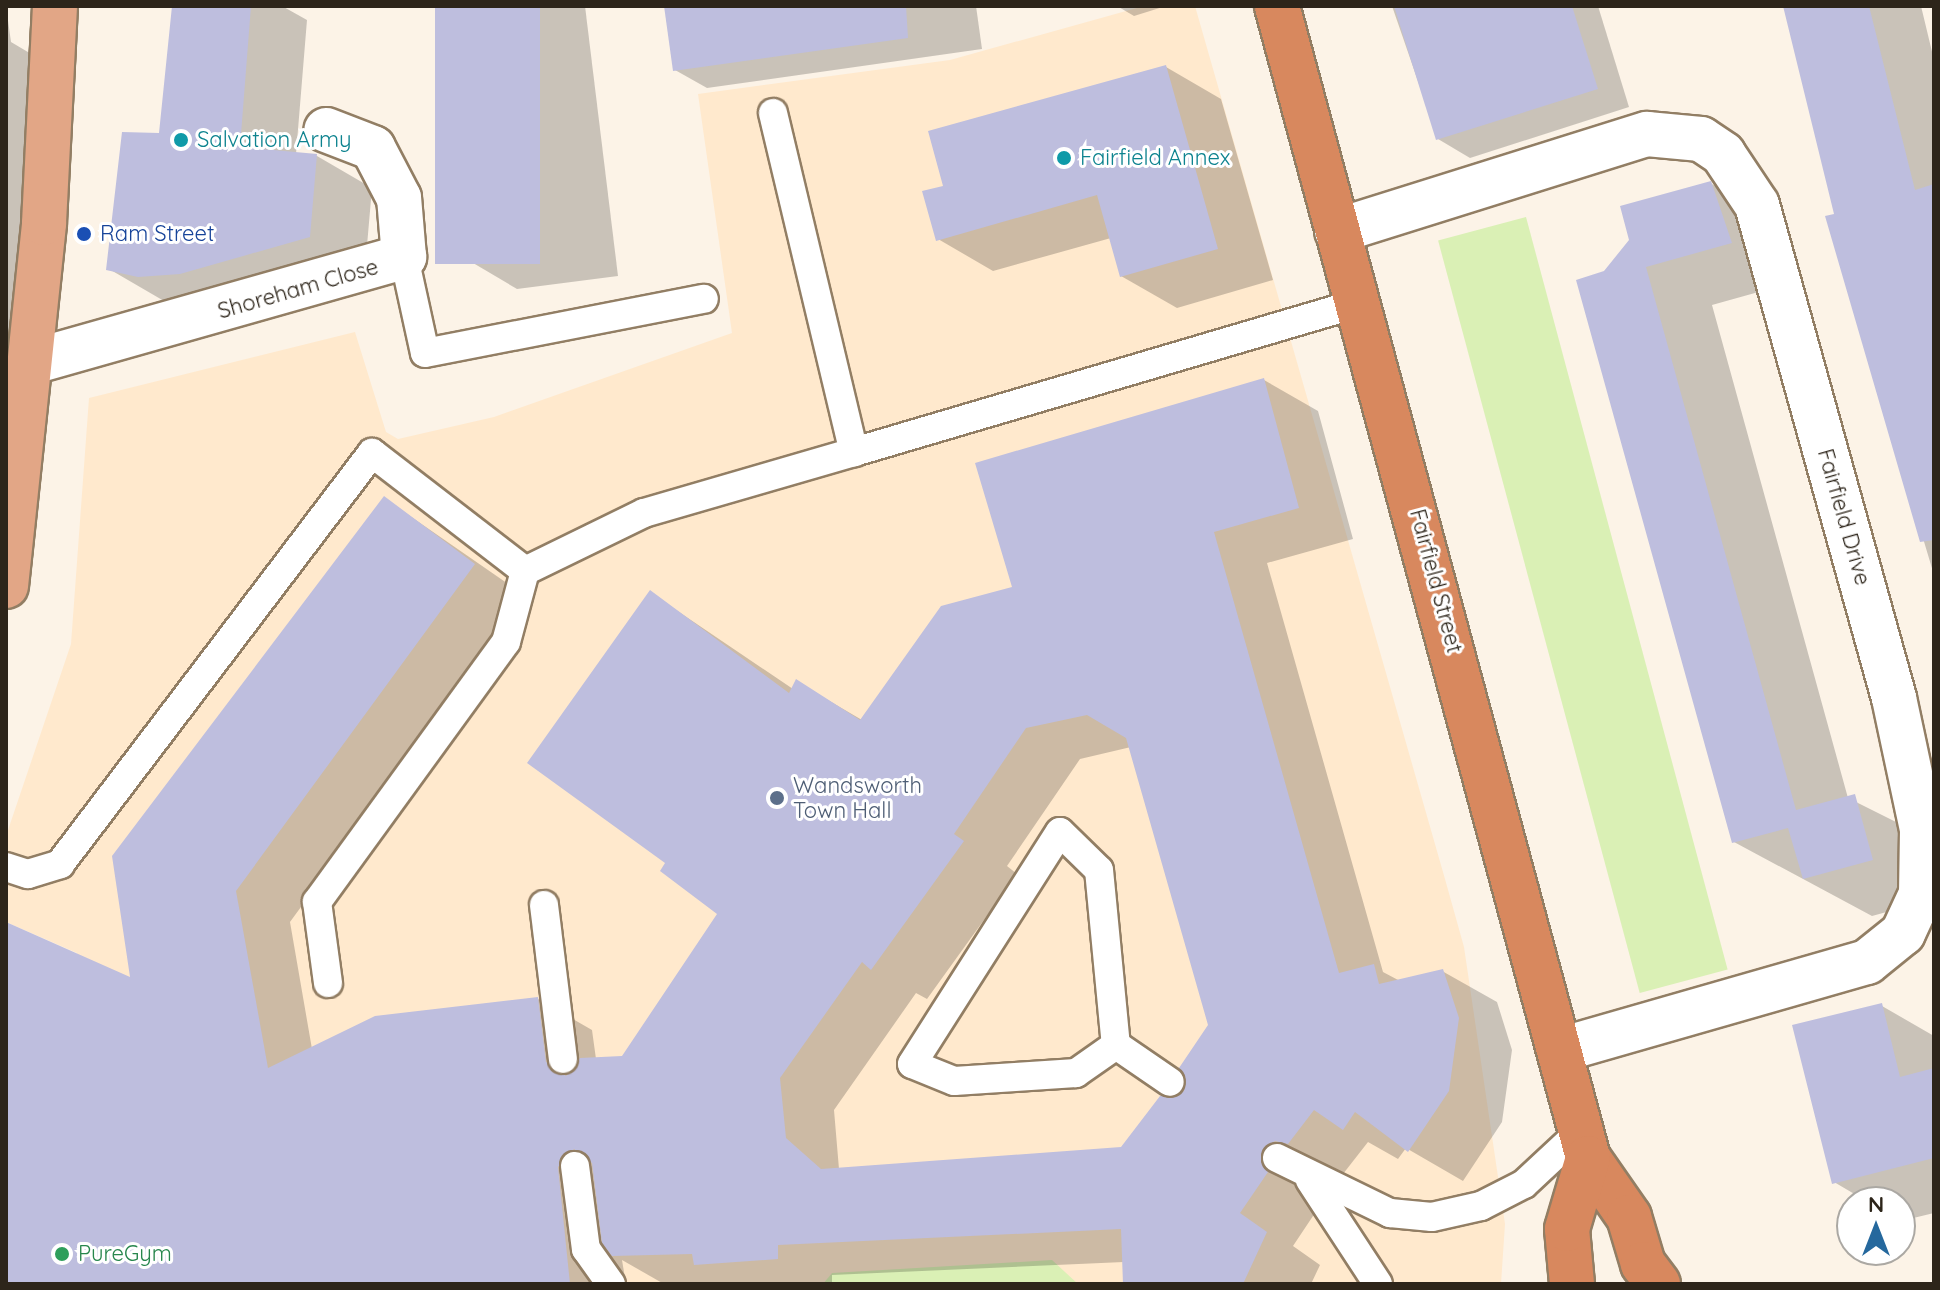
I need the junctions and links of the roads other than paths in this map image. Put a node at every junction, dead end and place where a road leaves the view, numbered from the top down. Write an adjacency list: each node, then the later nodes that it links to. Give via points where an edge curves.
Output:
1 (55, 6): 9 (main road)
2 (1277, 6): 5 (highway, Fairfield Street)
3 (773, 113): 10 (lane)
4 (326, 130): 6 (street, Shoreham Close, via 373,148 399,198)
5 (1337, 231): 8 (highway, Fairfield Street); 13 (street, Fairfield Drive, via 1647,134 1701,139 1723,154 1757,205)
6 (404, 257): 7 (lane, via 425,353); 9 (street, Shoreham Close)
7 (704, 299)
8 (1359, 303): 10 (lane); 18 (highway, Fairfield Street)
9 (32, 362): 12 (main road)
10 (854, 452): 11 (lane, via 644,513)
11 (525, 571): 14 (lane, via 372,453 60,864 28,874); 16 (lane, via 506,642 317,902)
12 (6, 586)
13 (1928, 827): 18 (street, Fairfield Drive, via 1921,894 1903,933 1867,962)
14 (6, 867)
15 (544, 905): 19 (lane)
16 (328, 983)
17 (1116, 1045): 17 (lane, via 1076,1073 954,1081 912,1064 1060,832 1099,870); 20 (lane)
18 (1563, 1049): 21 (highway, Fairfield Street)
19 (563, 1059)
20 (1170, 1082)
21 (1585, 1144): 24 (lane, via 1481,1206 1432,1217 1390,1213); 27 (highway, via 1567,1229); 28 (highway, via 1629,1217 1643,1264)
22 (1277, 1158): 24 (lane)
23 (575, 1166): 25 (lane, via 586,1249)
24 (1310, 1180): 26 (lane)
25 (611, 1284)
26 (1378, 1284)
27 (1572, 1284)
28 (1658, 1284)

